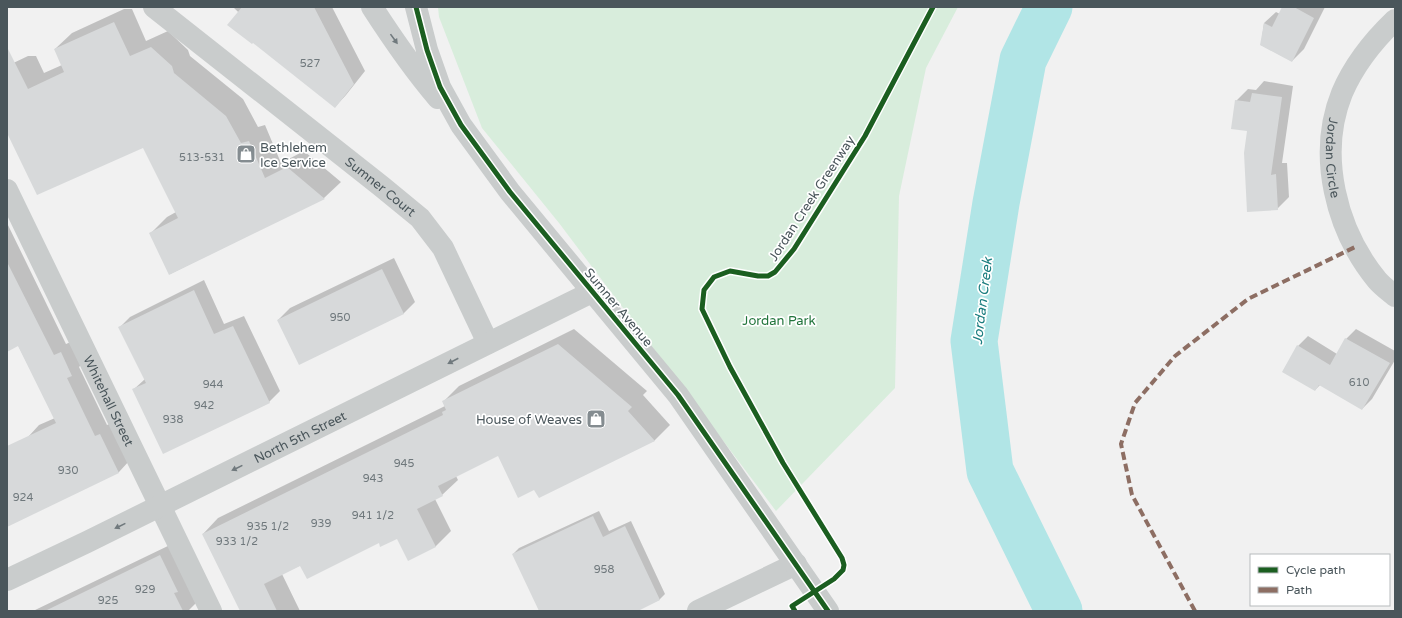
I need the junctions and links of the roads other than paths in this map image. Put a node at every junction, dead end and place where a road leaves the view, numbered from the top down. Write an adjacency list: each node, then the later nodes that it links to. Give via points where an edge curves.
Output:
1 (154, 7): 9 (street, Sumner Court, via 420,218 443,248)
2 (372, 7): 5 (street, one-way to 5, via 428,87)
3 (416, 7): 5 (street, Sumner Avenue, via 440,87)
4 (1395, 20): 8 (street, Jordan Circle, via 1378,36 1357,64 1342,94 1333,128 1331,163 1340,210 1355,247 1378,280)
5 (461, 125): 7 (street, Sumner Avenue, via 510,192)
6 (7, 190): 10 (street, Whitehall Street)
7 (592, 292): 9 (street, North 5th Street); 11 (street, Sumner Avenue, via 678,395)
8 (1395, 296)
9 (488, 343): 10 (street, North 5th Street, one-way to 10)
10 (160, 506): 12 (street, North 5th Street, one-way to 12); 13 (street, Whitehall Street)
11 (796, 564): 14 (street); 15 (street, Sumner Avenue)
12 (7, 580)
13 (211, 611)
14 (698, 611)
15 (828, 611)

